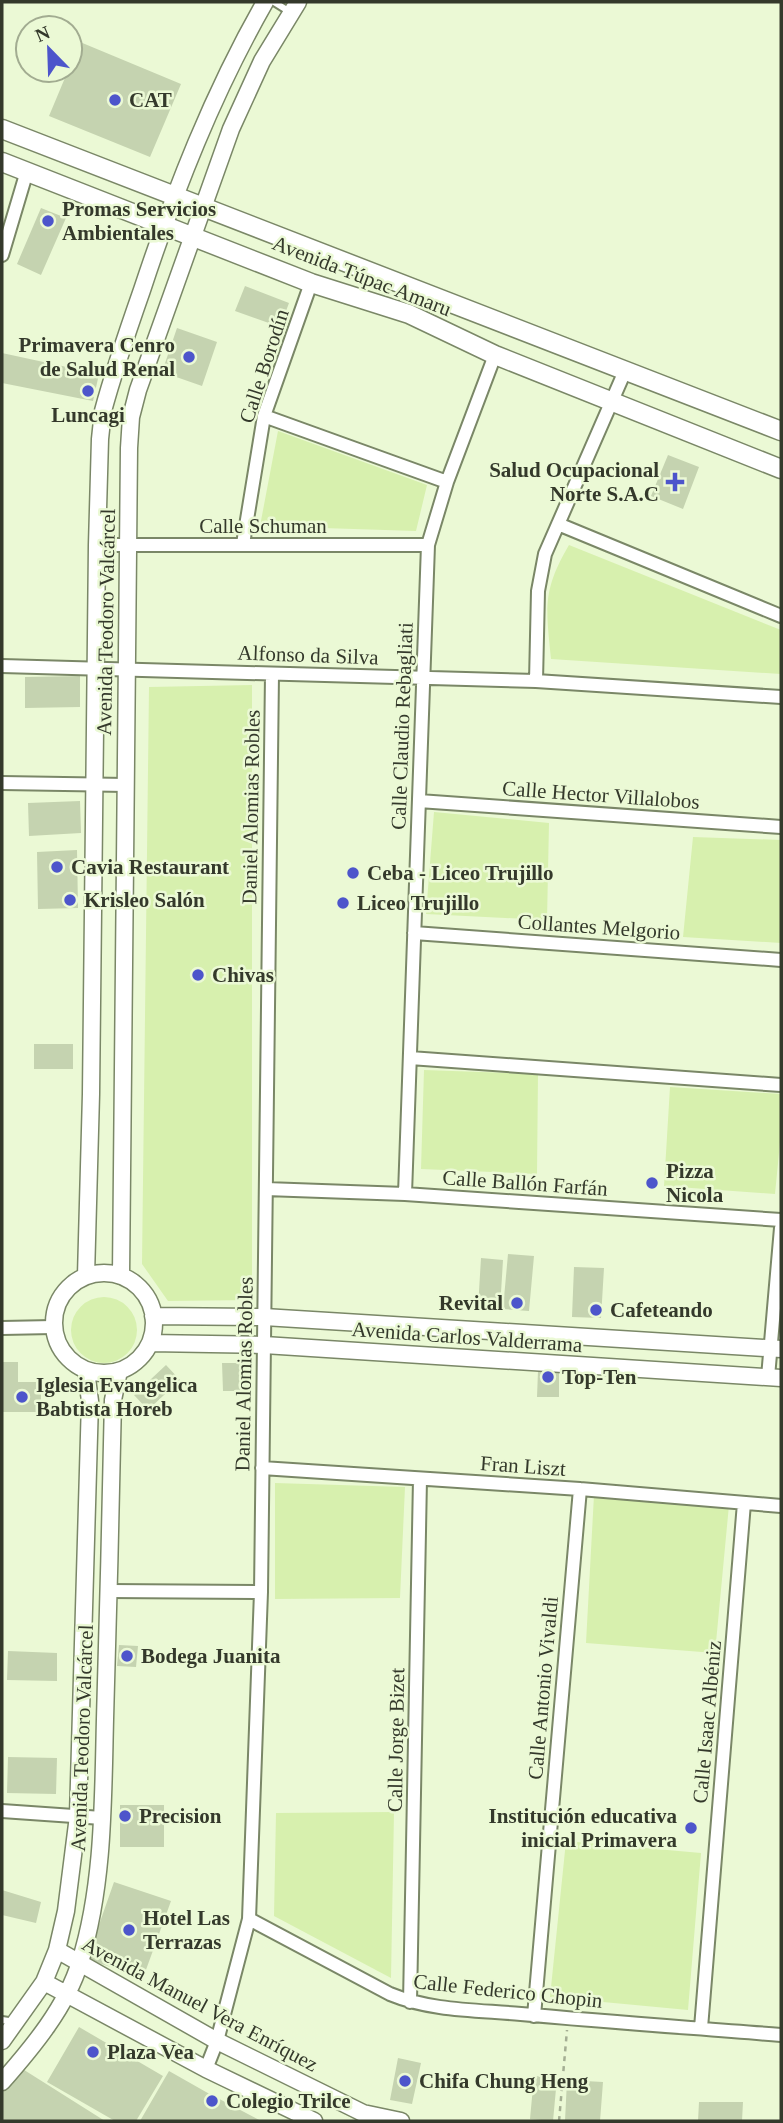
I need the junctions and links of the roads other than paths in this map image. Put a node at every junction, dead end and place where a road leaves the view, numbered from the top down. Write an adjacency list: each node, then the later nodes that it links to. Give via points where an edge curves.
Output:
1 (265, 2): 4 (street, Avenida Teodoro Valcárcel)
2 (274, 2): 3 (lane)
3 (294, 7): 5 (street, Avenida Teodoro Valcárcel)
4 (238, 48): 5 (street); 9 (street, Avenida Teodoro Valcárcel)
5 (262, 61): 10 (street, Avenida Teodoro Valcárcel, via 231,129)
6 (2, 129): 9 (main road, Avenida Túpac Amaru)
7 (2, 162): 8 (main road, Avenida Túpac Amaru)
8 (27, 172): 11 (main road, Avenida Túpac Amaru); 13 (street)
9 (174, 196): 10 (main road, Avenida Túpac Amaru); 11 (street, Avenida Teodoro Valcárcel)
10 (204, 207): 12 (street, Avenida Teodoro Valcárcel); 16 (main road, Avenida Túpac Amaru)
11 (163, 225): 12 (main road, Avenida Túpac Amaru); 24 (street, Avenida Teodoro Valcárcel, via 103,411)
12 (192, 236): 14 (main road, Avenida Túpac Amaru); 26 (street, Avenida Teodoro Valcárcel, via 131,417)
13 (2, 255)
14 (311, 283): 15 (main road, Avenida Túpac Amaru, via 409,314); 18 (street, Calle Borodín)
15 (495, 355): 17 (main road, Avenida Túpac Amaru); 21 (street, Calle Claudio Rebagliati)
16 (625, 371): 17 (street); 19 (main road, Avenida Túpac Amaru)
17 (611, 401): 20 (main road, Avenida Túpac Amaru); 22 (street)
18 (264, 416): 21 (street); 23 (street, Calle Borodín)
19 (781, 431)
20 (781, 469)
21 (447, 482): 25 (street, Calle Claudio Rebagliati)
22 (558, 524): 27 (street); 33 (street, via 545,554 538,591)
23 (243, 544): 25 (street, Calle Schuman); 26 (street, Calle Schuman)
24 (97, 545): 26 (street, Calle Schuman); 29 (street, Avenida Teodoro Valcárcel)
25 (428, 545): 32 (street, Calle Claudio Rebagliati)
26 (128, 546): 30 (street, Avenida Teodoro Valcárcel)
27 (781, 616)
28 (2, 666): 29 (street, Alfonso da Silva)
29 (95, 669): 30 (street, Alfonso da Silva); 36 (street, Avenida Teodoro Valcárcel)
30 (127, 670): 31 (street, Alfonso da Silva); 37 (street, Avenida Teodoro Valcárcel)
31 (272, 674): 32 (street, Alfonso da Silva); 46 (street, Daniel Alomias Robles)
32 (423, 678): 33 (street, Alfonso da Silva); 38 (street, Calle Claudio Rebagliati)
33 (536, 681): 34 (street, Alfonso da Silva)
34 (781, 697)
35 (2, 783): 36 (street)
36 (94, 784): 37 (street); 45 (street, Avenida Teodoro Valcárcel)
37 (125, 785): 44 (street, Avenida Teodoro Valcárcel)
38 (419, 801): 39 (street, Calle Hector Villalobos); 40 (street, Calle Claudio Rebagliati)
39 (781, 827)
40 (414, 933): 41 (street, Collantes Melgorio); 42 (street, Calle Claudio Rebagliati)
41 (781, 960)
42 (410, 1058): 43 (street); 47 (street, Calle Claudio Rebagliati)
43 (781, 1085)
44 (122, 1093): 45 (street); 51 (street, Avenida Teodoro Valcárcel)
45 (91, 1094): 50 (street, Avenida Teodoro Valcárcel)
46 (266, 1189): 47 (street, Calle Ballón Farfán); 53 (street, Daniel Alomias Robles)
47 (405, 1194): 48 (street, Calle Ballón Farfán)
48 (781, 1220)
49 (781, 1228): 58 (street)
50 (86, 1276): 51 (street); 54 (street, via 62,1296)
51 (121, 1276): 52 (street, via 143,1292)
52 (153, 1316): 53 (street, Avenida Carlos Valderrama); 56 (street)
53 (264, 1317): 57 (street, Daniel Alomias Robles); 58 (street, Avenida Carlos Valderrama)
54 (53, 1327): 55 (street); 59 (street, via 63,1353)
55 (2, 1328)
56 (150, 1343): 57 (street, Avenida Carlos Valderrama); 60 (street, via 137,1360)
57 (264, 1345): 61 (street, Avenida Carlos Valderrama); 62 (street, Daniel Alomias Robles)
58 (776, 1349): 61 (street)
59 (86, 1371): 60 (street); 70 (street, Avenida Teodoro Valcárcel, via 90,1401)
60 (119, 1371): 67 (street, Avenida Teodoro Valcárcel, via 113,1399)
61 (775, 1378)
62 (262, 1468): 63 (street, Fran Liszt); 68 (street, Daniel Alomias Robles)
63 (421, 1479): 64 (street, Fran Liszt); 77 (street, Calle Jorge Bizet)
64 (580, 1489): 65 (street, Fran Liszt); 78 (street, Calle Antonio Vivaldi)
65 (744, 1503): 66 (street, Fran Liszt); 80 (street, Calle Isaac Albéniz)
66 (781, 1506)
67 (109, 1591): 68 (street); 71 (street, Avenida Teodoro Valcárcel)
68 (261, 1592): 72 (street, Daniel Alomias Robles)
69 (2, 1811): 70 (street)
70 (78, 1816): 71 (street); 73 (street, Avenida Teodoro Valcárcel)
71 (102, 1818): 74 (street, Avenida Teodoro Valcárcel, via 93,1906)
72 (250, 1919): 77 (street, Calle Federico Chopin); 83 (street, Daniel Alomias Robles)
73 (57, 1951): 74 (street, Avenida Manuel Vera Enríquez); 75 (street, Avenida Teodoro Valcárcel)
74 (80, 1963): 76 (street, Avenida Teodoro Valcárcel); 83 (street, Avenida Manuel Vera Enríquez)
75 (44, 1982): 76 (street); 79 (street, Avenida Teodoro Valcárcel)
76 (67, 1993): 84 (street); 85 (street, Avenida Teodoro Valcárcel)
77 (410, 2002): 78 (street, Calle Federico Chopin)
78 (534, 2015): 80 (street, Calle Federico Chopin)
79 (9, 2021): 82 (street, Avenida Teodoro Valcárcel)
80 (701, 2028): 81 (street, Calle Federico Chopin)
81 (781, 2035)
82 (2, 2041)
83 (217, 2041): 84 (street, Daniel Alomias Robles); 87 (street, Avenida Manuel Vera Enríquez, via 363,2113)
84 (205, 2069): 86 (street)
85 (2, 2082)
86 (314, 2121)
87 (401, 2121)

